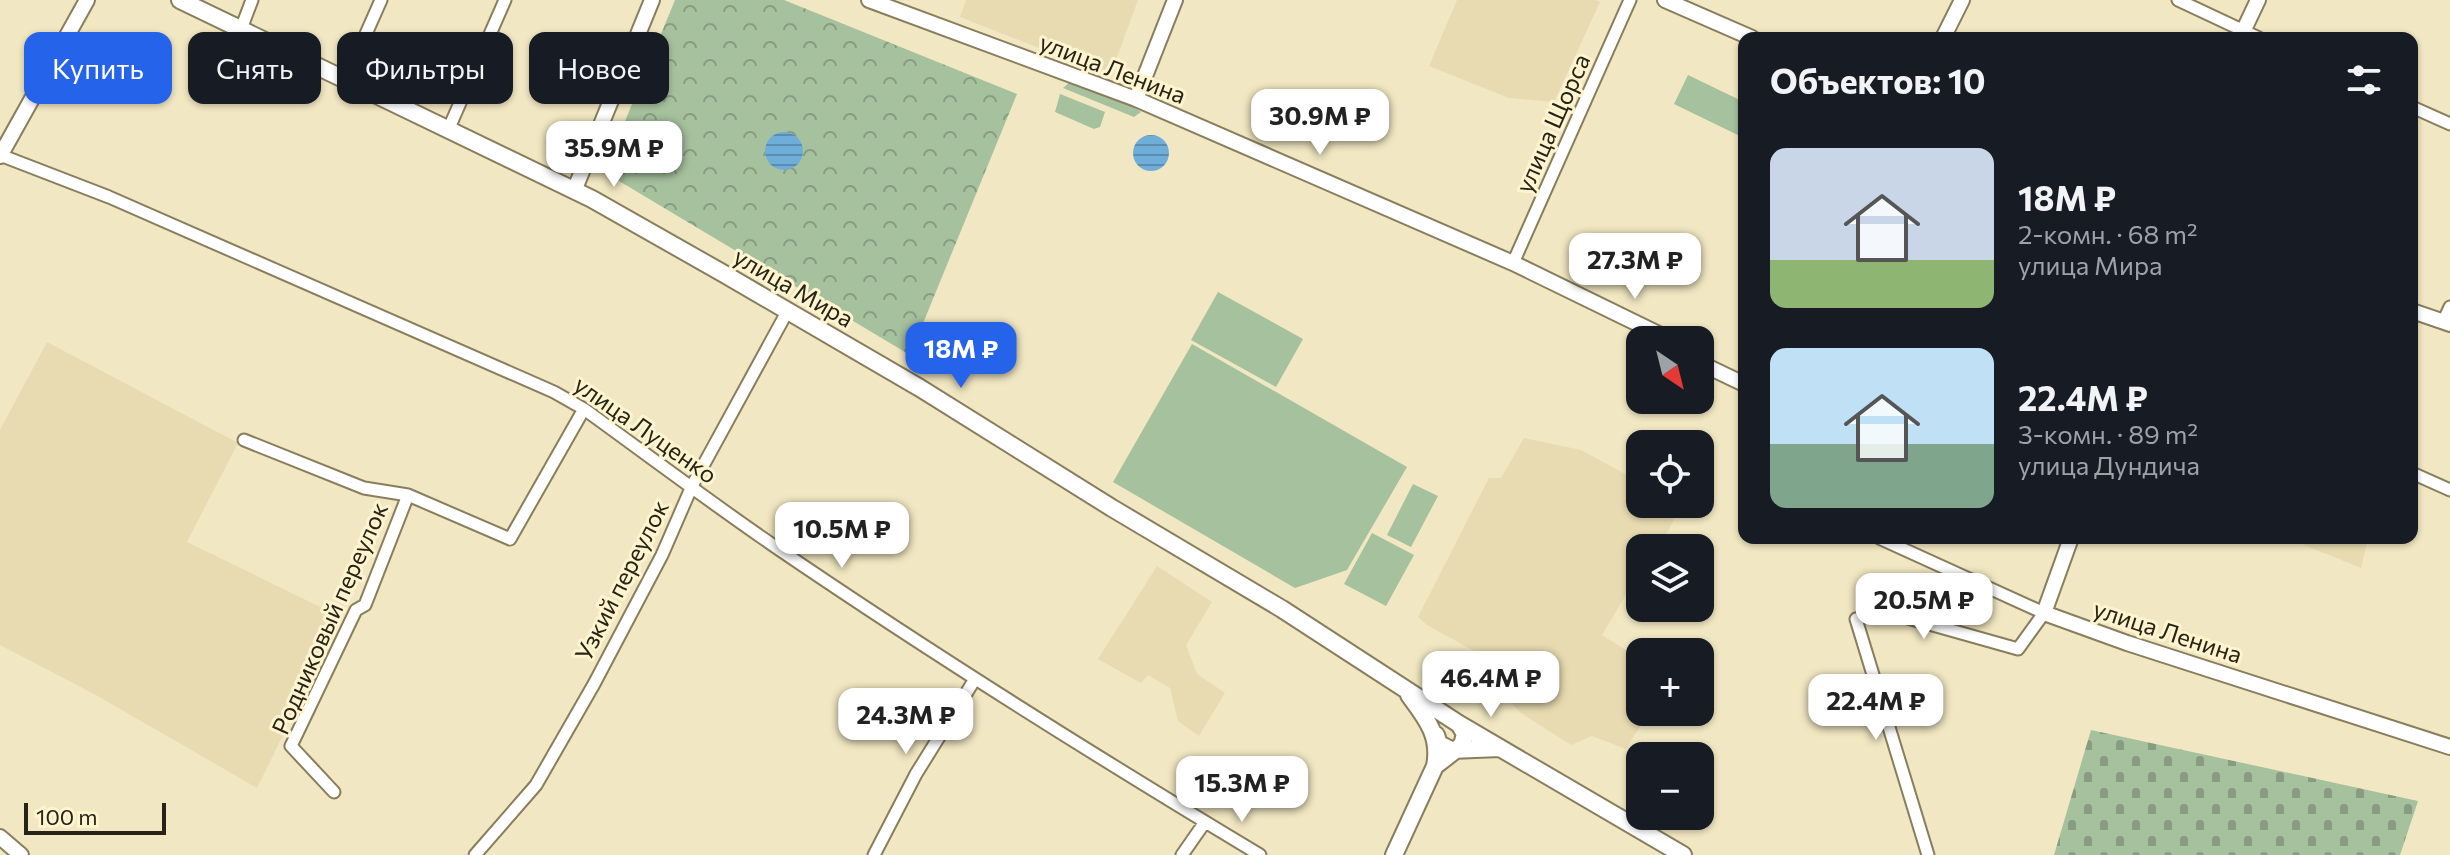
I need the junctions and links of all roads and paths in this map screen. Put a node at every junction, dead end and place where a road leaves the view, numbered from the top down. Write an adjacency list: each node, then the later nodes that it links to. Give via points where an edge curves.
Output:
1 (87, 0): 26 (street)
2 (180, 0): 14 (main road, улица Мира)
3 (252, 0): 14 (street)
4 (381, 0): 15 (street)
5 (505, 0): 25 (street)
6 (652, 0): 27 (street)
7 (869, 0): 21 (street, улица Ленина)
8 (1175, 0): 21 (street)
9 (1630, 0): 28 (street, улица Щорса)
10 (1665, 0): 16 (street)
11 (1962, 0): 17 (street)
12 (2178, 0): 18 (street)
13 (2258, 0): 19 (street)
14 (241, 29): 20 (main road, улица Мира)
15 (367, 32)
16 (1738, 32)
17 (1946, 32)
18 (2237, 32)
19 (2243, 32)
20 (337, 75)
21 (1136, 99): 28 (street, улица Ленина)
22 (399, 104): 25 (main road, улица Мира)
23 (2418, 110): 24 (street)
24 (2450, 124)
25 (449, 128): 27 (main road, улица Мира)
26 (0, 155): 39 (street, улица Луценко, via 273,267)
27 (574, 191): 30 (main road, улица Мира)
28 (1513, 263): 33 (street, улица Ленина, via 1520,275); 34 (street, улица Ленина)
29 (2450, 307): 32 (street)
30 (787, 312): 42 (street, Узкий переулок); 49 (main road, улица Мира, via 920,388)
31 (2418, 313): 32 (street)
32 (2446, 323)
33 (1626, 326)
34 (1642, 326)
35 (1714, 361): 37 (street)
36 (1714, 370): 38 (street)
37 (1738, 373)
38 (1738, 381)
39 (584, 409): 42 (street, улица Луценко); 44 (street, Родниковый переулок, via 510,539)
40 (244, 440): 44 (street, Родниковый переулок, via 364,488)
41 (2418, 476): 43 (street)
42 (692, 486): 48 (street, улица Луценко); 60 (street, Узкий переулок, via 662,555 536,785)
43 (2450, 490)
44 (408, 495): 56 (street, Родниковый переулок, via 365,605 356,610 291,746)
45 (1892, 544): 47 (street, улица Ленина)
46 (2069, 544): 47 (street)
47 (2044, 613): 52 (street, улица Ленина); 66 (street, via 2018,649 1883,611 1856,619)
48 (975, 679): 57 (street, улица Луценко); 61 (street)
49 (1400, 684): 50 (main road, улица Мира); 51 (main road, улица Мира)
50 (1459, 724): 51 (main road, via 1446,721); 53 (main road, via 1465,739); 54 (main road, улица Мира)
51 (1436, 738): 53 (main road, via 1444,749); 55 (main road)
52 (2450, 747)
53 (1458, 748): 54 (main road); 55 (main road)
54 (1501, 748): 65 (main road, улица Мира)
55 (1435, 766): 64 (main road)
56 (334, 792)
57 (1205, 822): 62 (street); 63 (street, улица Луценко)
58 (0, 837): 59 (street)
59 (21, 855)
60 (475, 855)
61 (874, 855)
62 (1182, 855)
63 (1260, 855)
64 (1394, 855)
65 (1683, 855)
66 (1928, 855)

